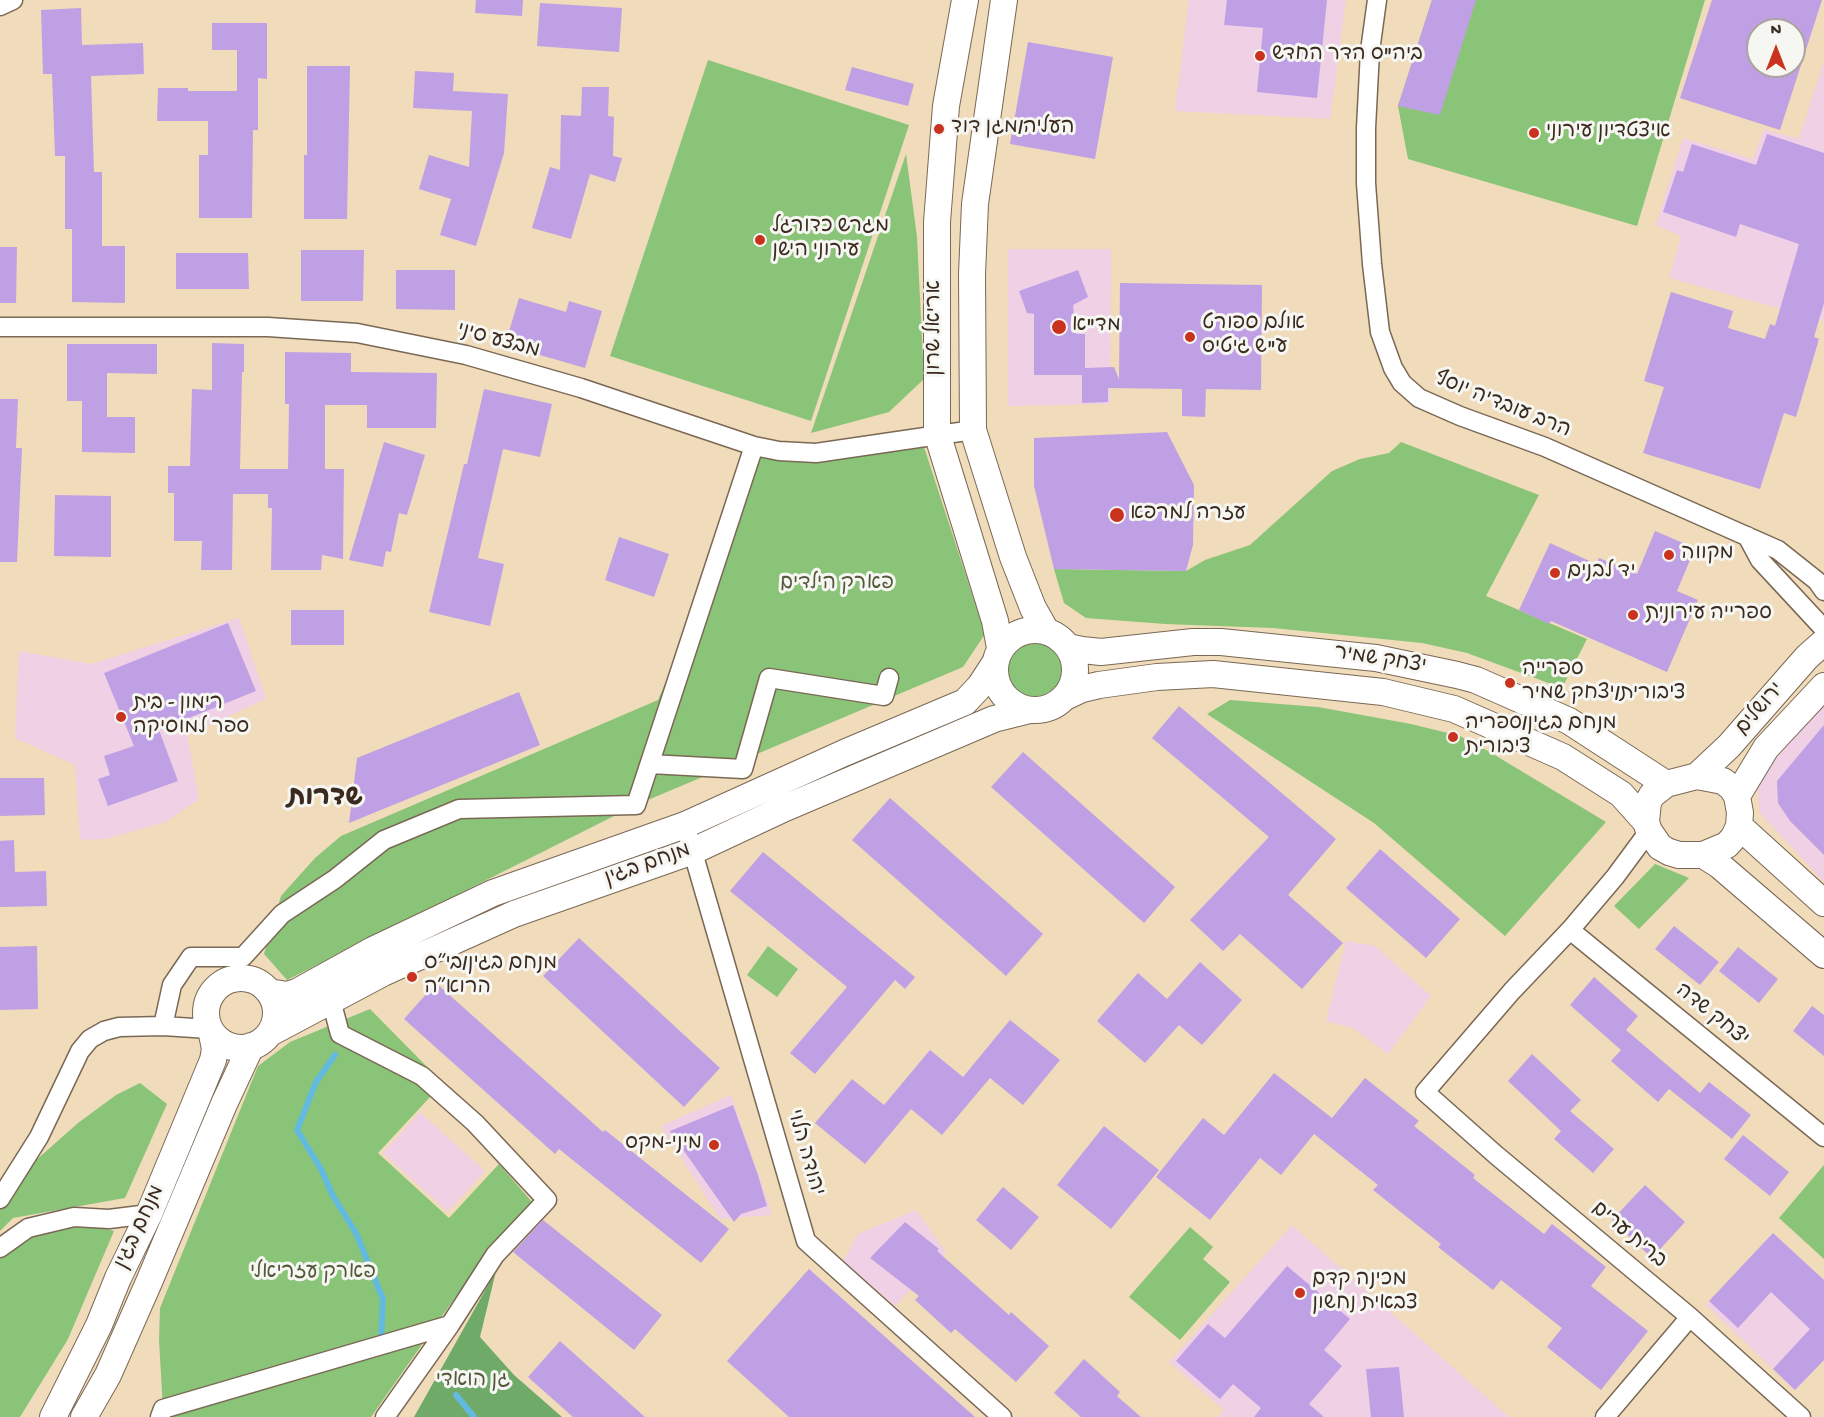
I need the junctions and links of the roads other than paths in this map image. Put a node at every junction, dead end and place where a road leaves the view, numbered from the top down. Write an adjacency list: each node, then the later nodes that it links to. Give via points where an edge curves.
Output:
1 (13, 0): 5 (street)
2 (965, 0): 8 (main road, אריאל שרון, via 945,106 937,222)
3 (1004, 0): 7 (main road, אריאל שרון, via 975,204)
4 (1377, 0): 10 (street, הרב עובדיה יוסף, via 1370,51 1366,183 1380,332 1402,383 1419,398 1545,447)
5 (0, 6)
6 (0, 327): 9 (street, מבצע סיני, via 268,327 357,333 466,355 570,384)
7 (973, 430): 8 (street, מבצע סיני); 13 (main road, אריאל שרון, via 1014,557)
8 (937, 434): 9 (street, מבצע סיני, via 816,453); 16 (main road, אריאל שרון, via 995,621)
9 (754, 446): 21 (street)
10 (1747, 536): 11 (street, הרב עובדיה יוסף, via 1778,550); 12 (street, via 1760,560)
11 (1824, 591)
12 (1824, 629)
13 (1046, 632): 15 (main road); 16 (main road, via 1021,632 1008,640)
14 (1824, 642): 22 (main road, ירושלים)
15 (1068, 647): 19 (main road, via 1075,674); 23 (main road, יצחק שמיר, via 1101,651 1221,642 1376,658 1457,675 1569,721)
16 (998, 655): 20 (main road, via 994,675 1003,695 1012,704); 25 (main road, מנחם בגין, via 980,686 965,702)
17 (889, 678): 21 (street, via 884,696 769,678 743,769)
18 (1824, 686): 24 (main road, ירושלים, via 1766,748)
19 (1065, 697): 20 (main road, via 1051,707); 27 (main road, יצחק שמיר, via 1100,685 1213,674 1383,692 1454,709 1563,757 1621,794)
20 (1030, 710): 28 (main road, מנחם בגין, via 994,719)
21 (650, 764): 35 (street, via 636,805 459,809 384,840 282,914 243,957 191,957 172,985)
22 (1697, 776): 23 (main road); 24 (main road, via 1723,781)
23 (1666, 784): 27 (main road, via 1648,802)
24 (1737, 796): 26 (main road)
25 (685, 825): 28 (street, יהודה הלוי); 33 (main road, מנחם בגין, via 493,893 373,950 297,992)
26 (1739, 826): 29 (main road, via 1727,845); 30 (main road)
27 (1652, 833): 29 (main road, via 1679,855); 31 (street)
28 (693, 850): 34 (main road, מנחם בגין, via 514,914); 48 (street, יהודה הלוי, via 806,1241)
29 (1703, 855): 32 (main road)
30 (1824, 903)
31 (1570, 930): 38 (street, יצחק שדה); 42 (street, ברית ערים, via 1425,1092)
32 (1824, 955)
33 (269, 992): 36 (main road, via 250,979 232,979 222,984 208,1001 206,1017); 37 (main road, via 276,1012)
34 (331, 1000): 37 (main road, מנחם בגין); 43 (street, via 340,1034 422,1076 475,1123 547,1200 495,1255)
35 (163, 1026): 36 (street); 39 (street, via 119,1027 90,1039 80,1051 39,1137)
36 (211, 1031): 37 (main road, via 229,1046 239,1048); 40 (main road, מנחם בגין, via 213,1060)
37 (261, 1039): 45 (main road, מנחם בגין, via 224,1104 150,1282)
38 (1824, 1137)
39 (0, 1199)
40 (150, 1214): 41 (street, via 65,1219 28,1228); 44 (main road, מנחם בגין)
41 (0, 1248)
42 (1690, 1317): 49 (street); 50 (street, ברית ערים)
43 (450, 1324): 46 (street, via 163,1409); 47 (street)
44 (52, 1417)
45 (84, 1417)
46 (160, 1417)
47 (385, 1417)
48 (1002, 1417)
49 (1605, 1417)
50 (1801, 1417)

